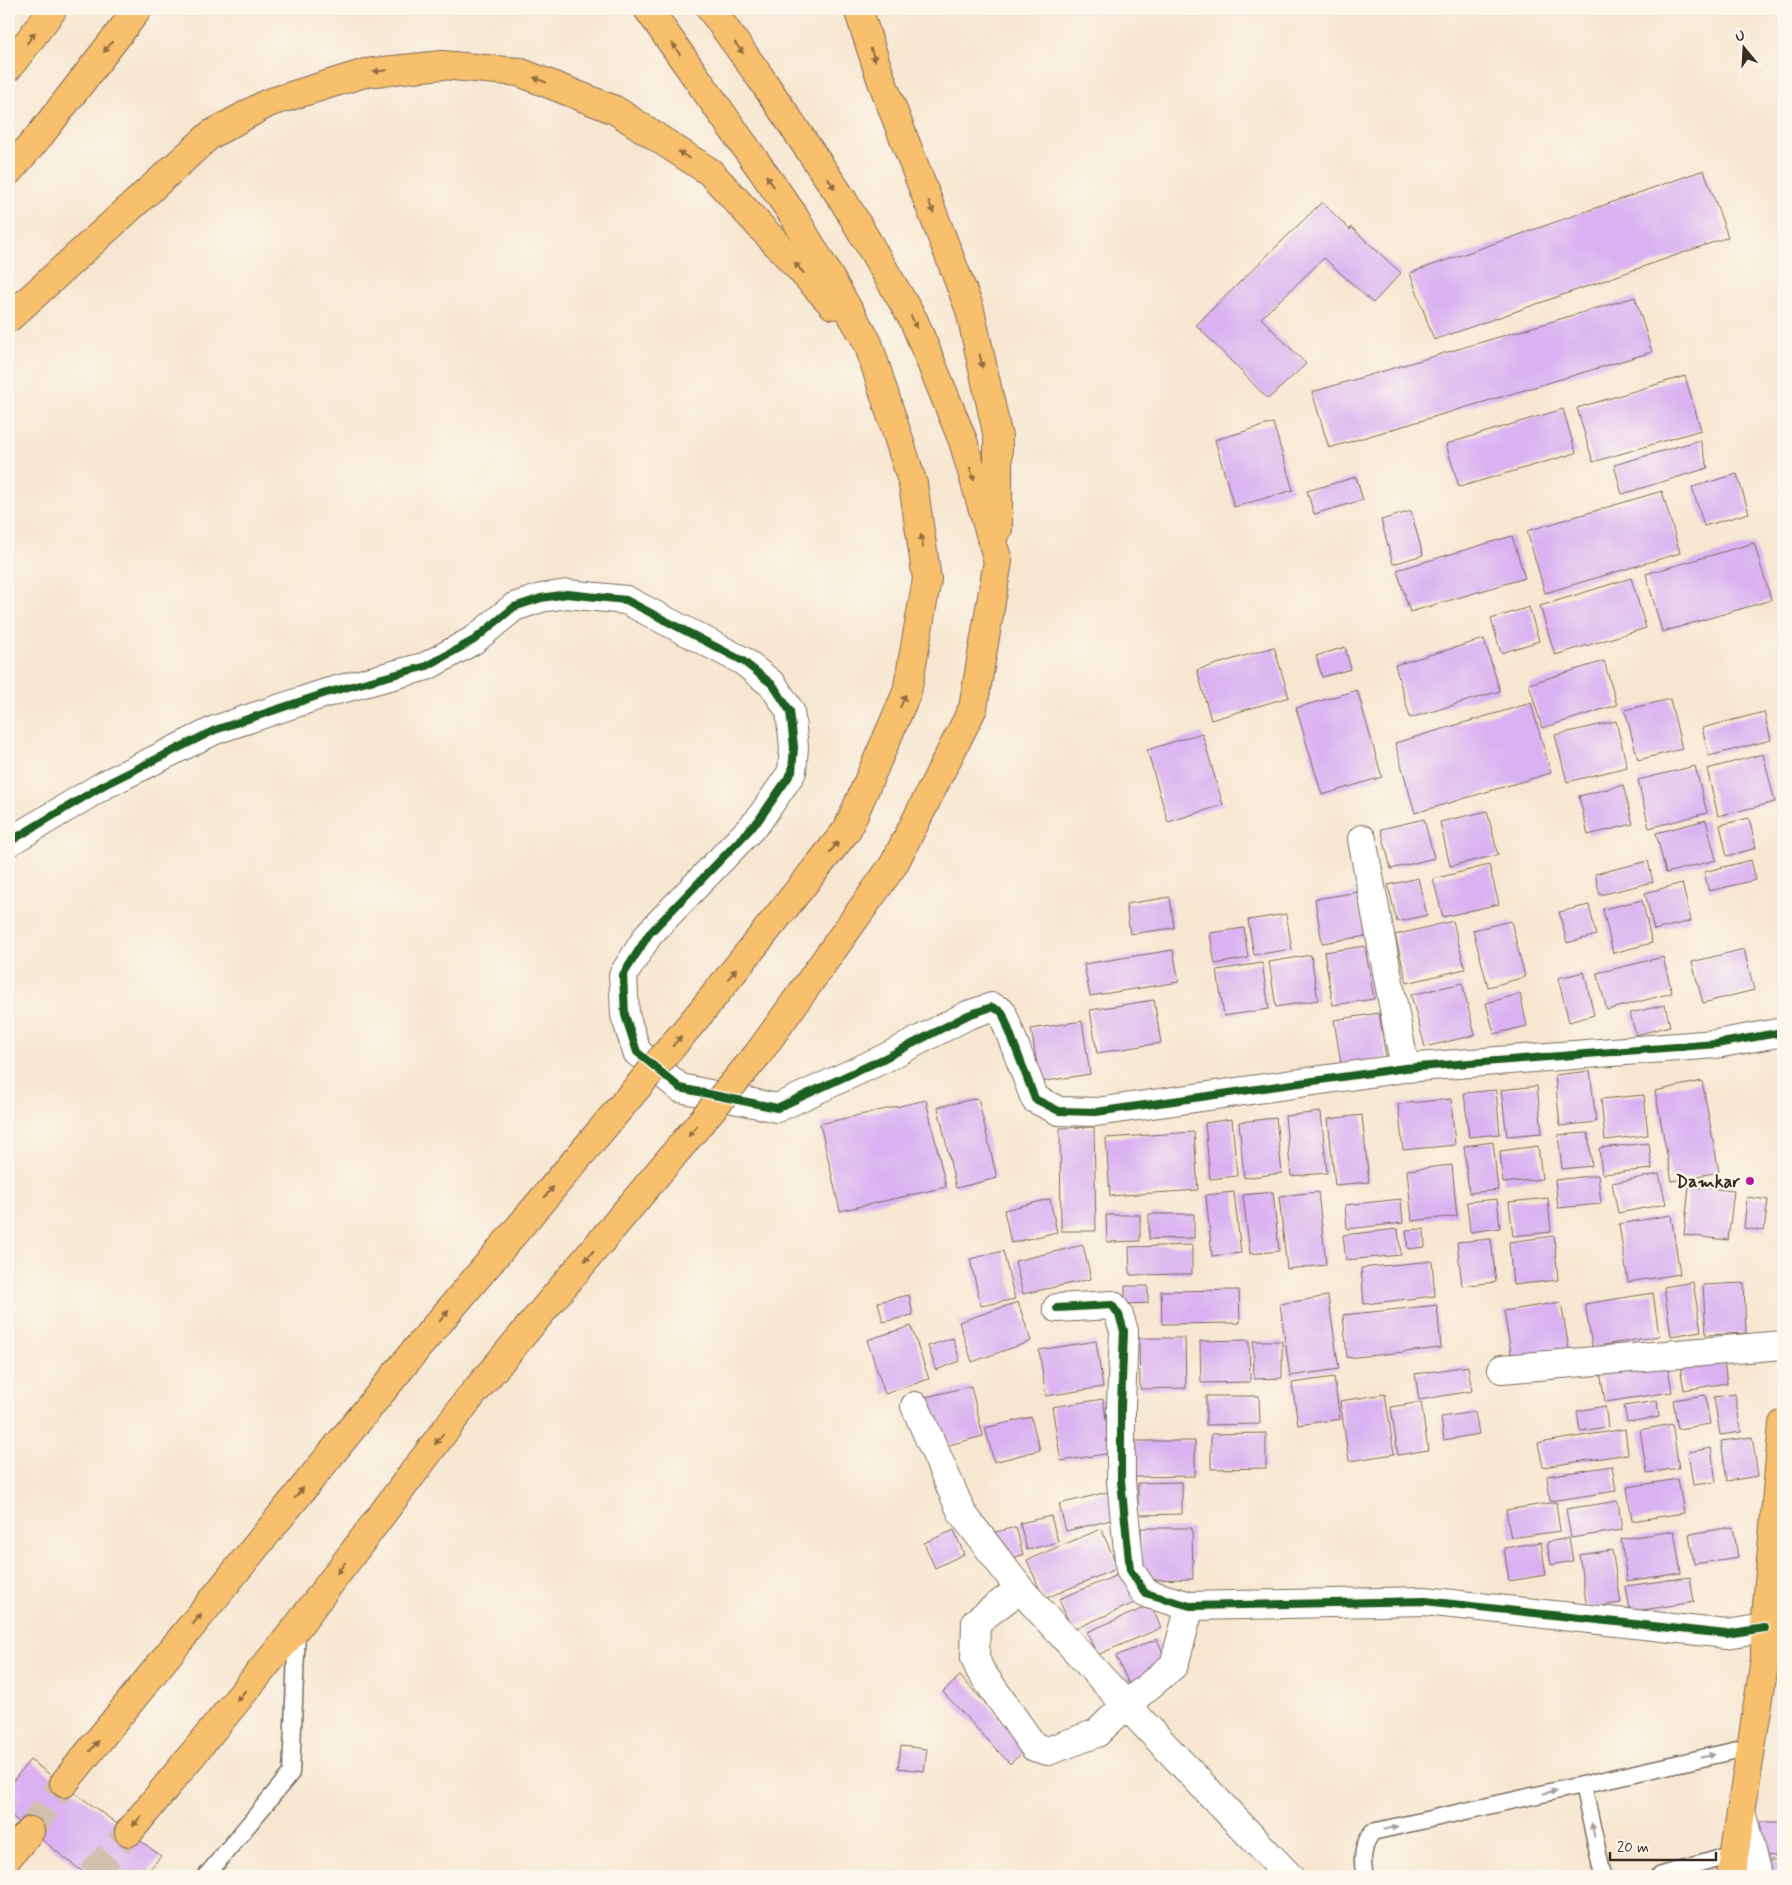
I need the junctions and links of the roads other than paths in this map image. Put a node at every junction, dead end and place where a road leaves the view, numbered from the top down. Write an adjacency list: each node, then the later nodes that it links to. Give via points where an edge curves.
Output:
1 (53, 9): 6 (highway, one-way to 1)
2 (138, 9): 7 (highway, one-way to 7)
3 (648, 9): 9 (highway, one-way to 3, via 792,213)
4 (711, 9): 10 (highway, one-way to 10, via 843,200 914,321 963,442)
5 (858, 9): 10 (highway, one-way to 10, via 881,78 970,310 998,438)
6 (9, 67)
7 (9, 171)
8 (9, 318): 9 (highway, one-way to 8, via 710,172 615,110 519,72 442,64 365,73 268,102 210,135)
9 (868, 343): 26 (highway, one-way to 9, bridge, via 413,1353 701,1012 847,830 907,692 927,579 914,484)
10 (998, 561): 22 (highway, one-way to 22, bridge, via 973,708 894,864 758,1054 468,1400)
11 (1362, 839): 14 (street)
12 (9, 842): 14 (street, via 104,785 215,730 426,666 474,640 514,607 567,594 626,600 743,661 773,685 790,711 794,747 792,772 758,821 649,934 623,974 625,1015 637,1052 680,1088 777,1108 992,1006 1002,1012 1035,1099 1058,1111 1096,1112)
13 (1783, 1032): 14 (street, via 1716,1044)
14 (1406, 1068)
15 (1057, 1308): 21 (street, via 1112,1305 1119,1315 1124,1331 1121,1480 1130,1570 1145,1593)
16 (1783, 1345): 17 (street)
17 (1502, 1369)
18 (915, 1406): 20 (street, via 962,1513)
19 (1783, 1424): 23 (highway)
20 (1020, 1589): 24 (street); 24 (street, via 976,1622 975,1658 1034,1747 1048,1751 1097,1733)
21 (1190, 1606): 23 (street, via 1425,1602 1726,1634); 24 (street, via 1174,1665)
22 (297, 1628): 30 (highway, one-way to 30); 33 (lane, via 291,1773)
23 (1765, 1628): 25 (highway, via 1766,1659)
24 (1126, 1705): 34 (street)
25 (1751, 1747): 27 (lane, one-way to 25); 28 (highway)
26 (64, 1783)
27 (1583, 1785): 35 (lane, one-way to 27, via 1362,1863 1366,1841 1372,1832); 36 (lane, one-way to 27)
28 (1742, 1815): 32 (highway); 38 (street)
29 (30, 1831): 31 (highway)
30 (129, 1832)
31 (9, 1856)
32 (1733, 1865): 37 (lane)
33 (206, 1876)
34 (1289, 1876)
35 (1365, 1876)
36 (1603, 1876)
37 (1659, 1876)
38 (1757, 1876)

